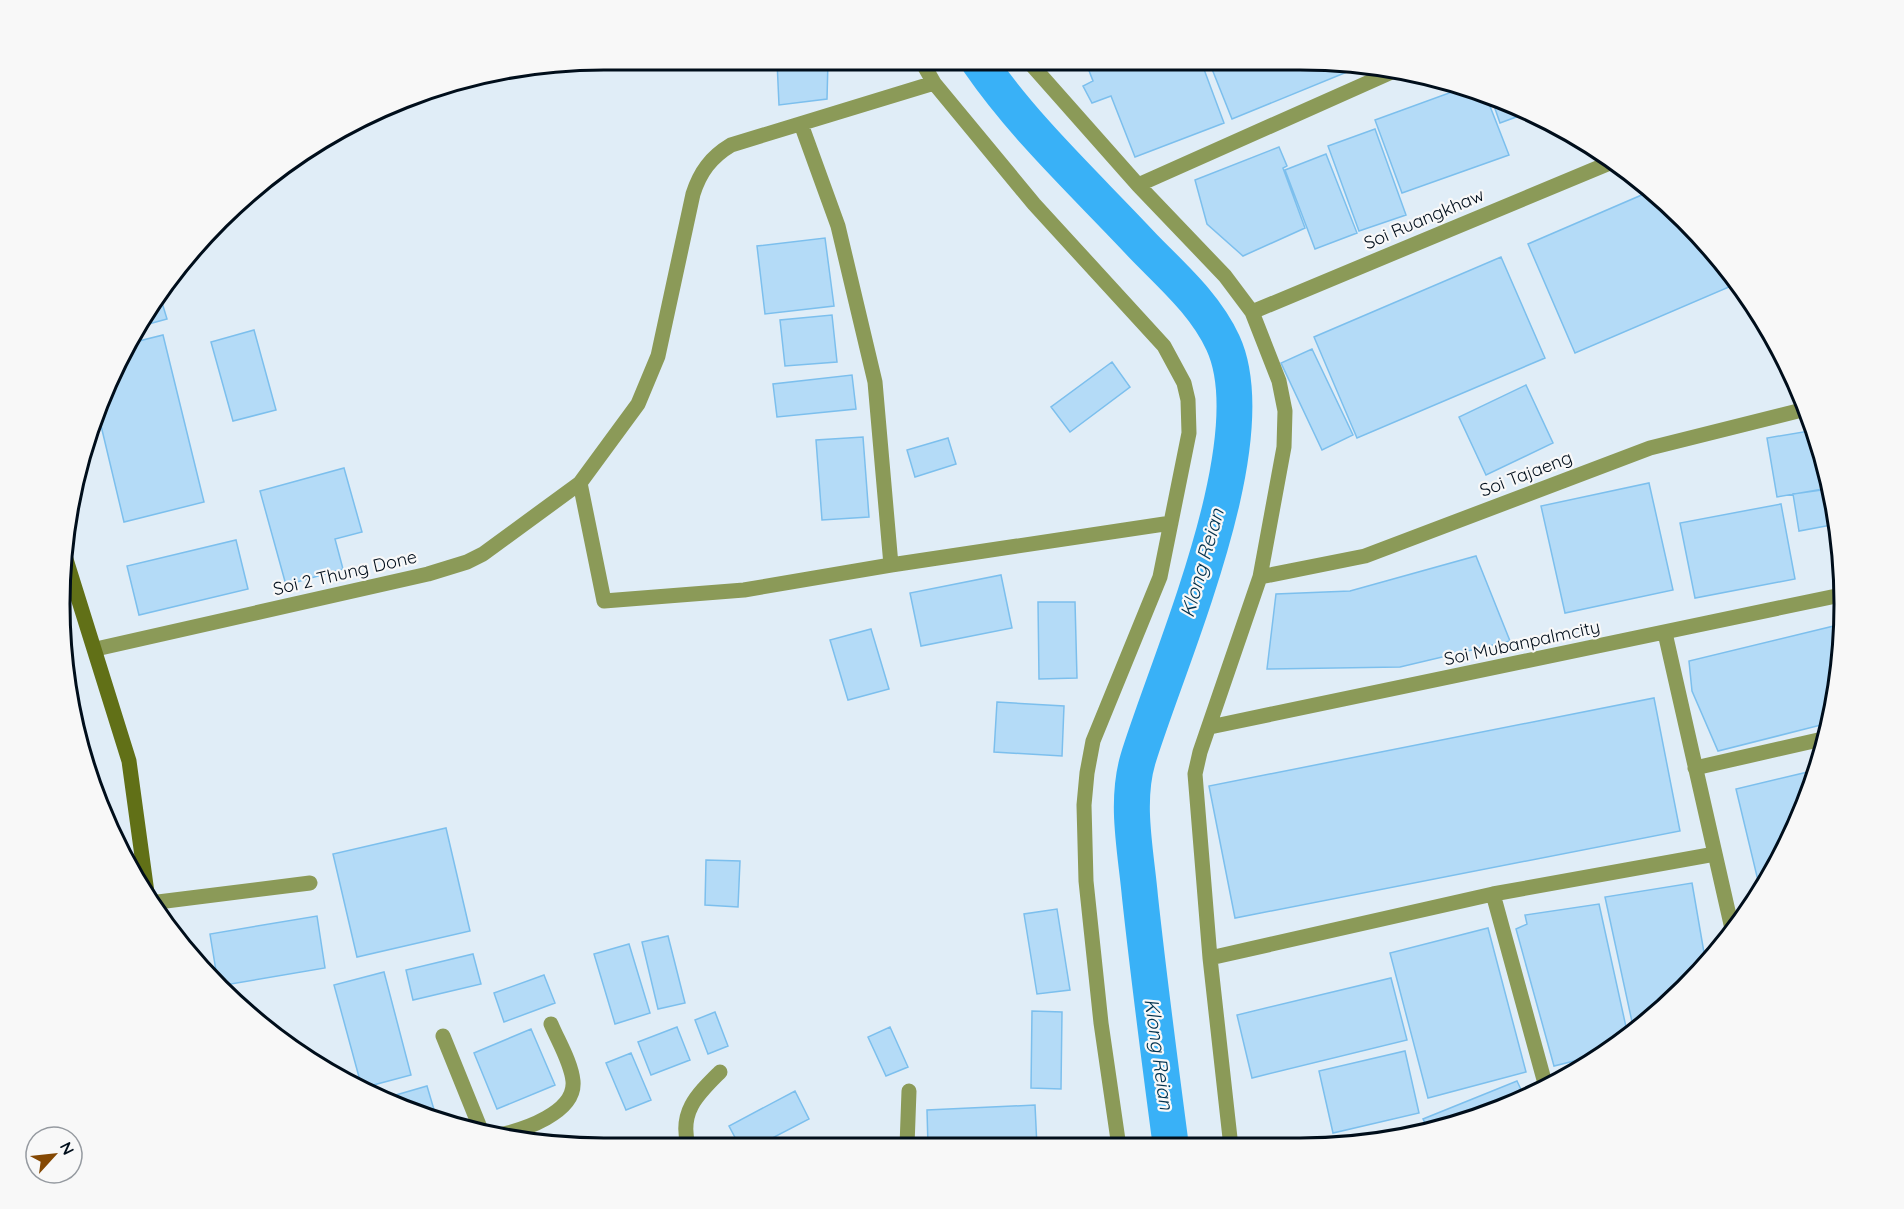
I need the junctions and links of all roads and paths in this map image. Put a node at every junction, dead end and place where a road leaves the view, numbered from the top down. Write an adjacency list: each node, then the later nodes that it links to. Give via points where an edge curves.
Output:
1 (927, 70): 4 (street)
2 (1036, 70): 7 (street)
3 (1381, 77): 7 (street)
4 (934, 82): 5 (street, Soi 2 Thung Done); 11 (street, via 1034,204 1164,346 1176,366 1184,383 1190,418)
5 (801, 124): 10 (street, Soi 2 Thung Done, via 731,145 719,152 699,177 652,374 627,420); 12 (street, via 838,226 875,382)
6 (1604, 166): 8 (street, Soi Ruangkhaw)
7 (1138, 185): 8 (street, via 1225,276)
8 (1252, 312): 14 (street, via 1278,381 1286,429)
9 (1797, 412): 14 (street, Soi Tajaeng, via 1650,448 1365,556)
10 (580, 483): 12 (street, via 604,601 744,590); 17 (street, Soi 2 Thung Done, via 483,554 458,566)
11 (1171, 523): 12 (street); 37 (street, via 1152,601 1093,741 1086,784 1086,881)
12 (891, 565)
13 (72, 577): 17 (street)
14 (1260, 577): 18 (street)
15 (1834, 597): 16 (street, Soi Mubanpalmcity)
16 (1665, 633): 18 (street, Soi Mubanpalmcity); 20 (street)
17 (96, 649): 22 (street, via 129,761)
18 (1210, 727): 27 (street, via 1195,774)
19 (1816, 741): 20 (street)
20 (1695, 768): 21 (street)
21 (1715, 854): 24 (street); 26 (street)
22 (142, 871)
23 (310, 883): 25 (street)
24 (1493, 894): 27 (street); 31 (street)
25 (159, 900)
26 (1730, 920)
27 (1210, 958): 38 (street)
28 (551, 1024): 34 (street, via 573,1080 572,1093 564,1104 541,1120)
29 (442, 1036): 33 (street)
30 (720, 1072): 35 (street, via 689,1106)
31 (1544, 1079)
32 (909, 1091): 36 (street)
33 (478, 1123)
34 (513, 1130)
35 (687, 1138)
36 (907, 1138)
37 (1118, 1138)
38 (1230, 1138)

